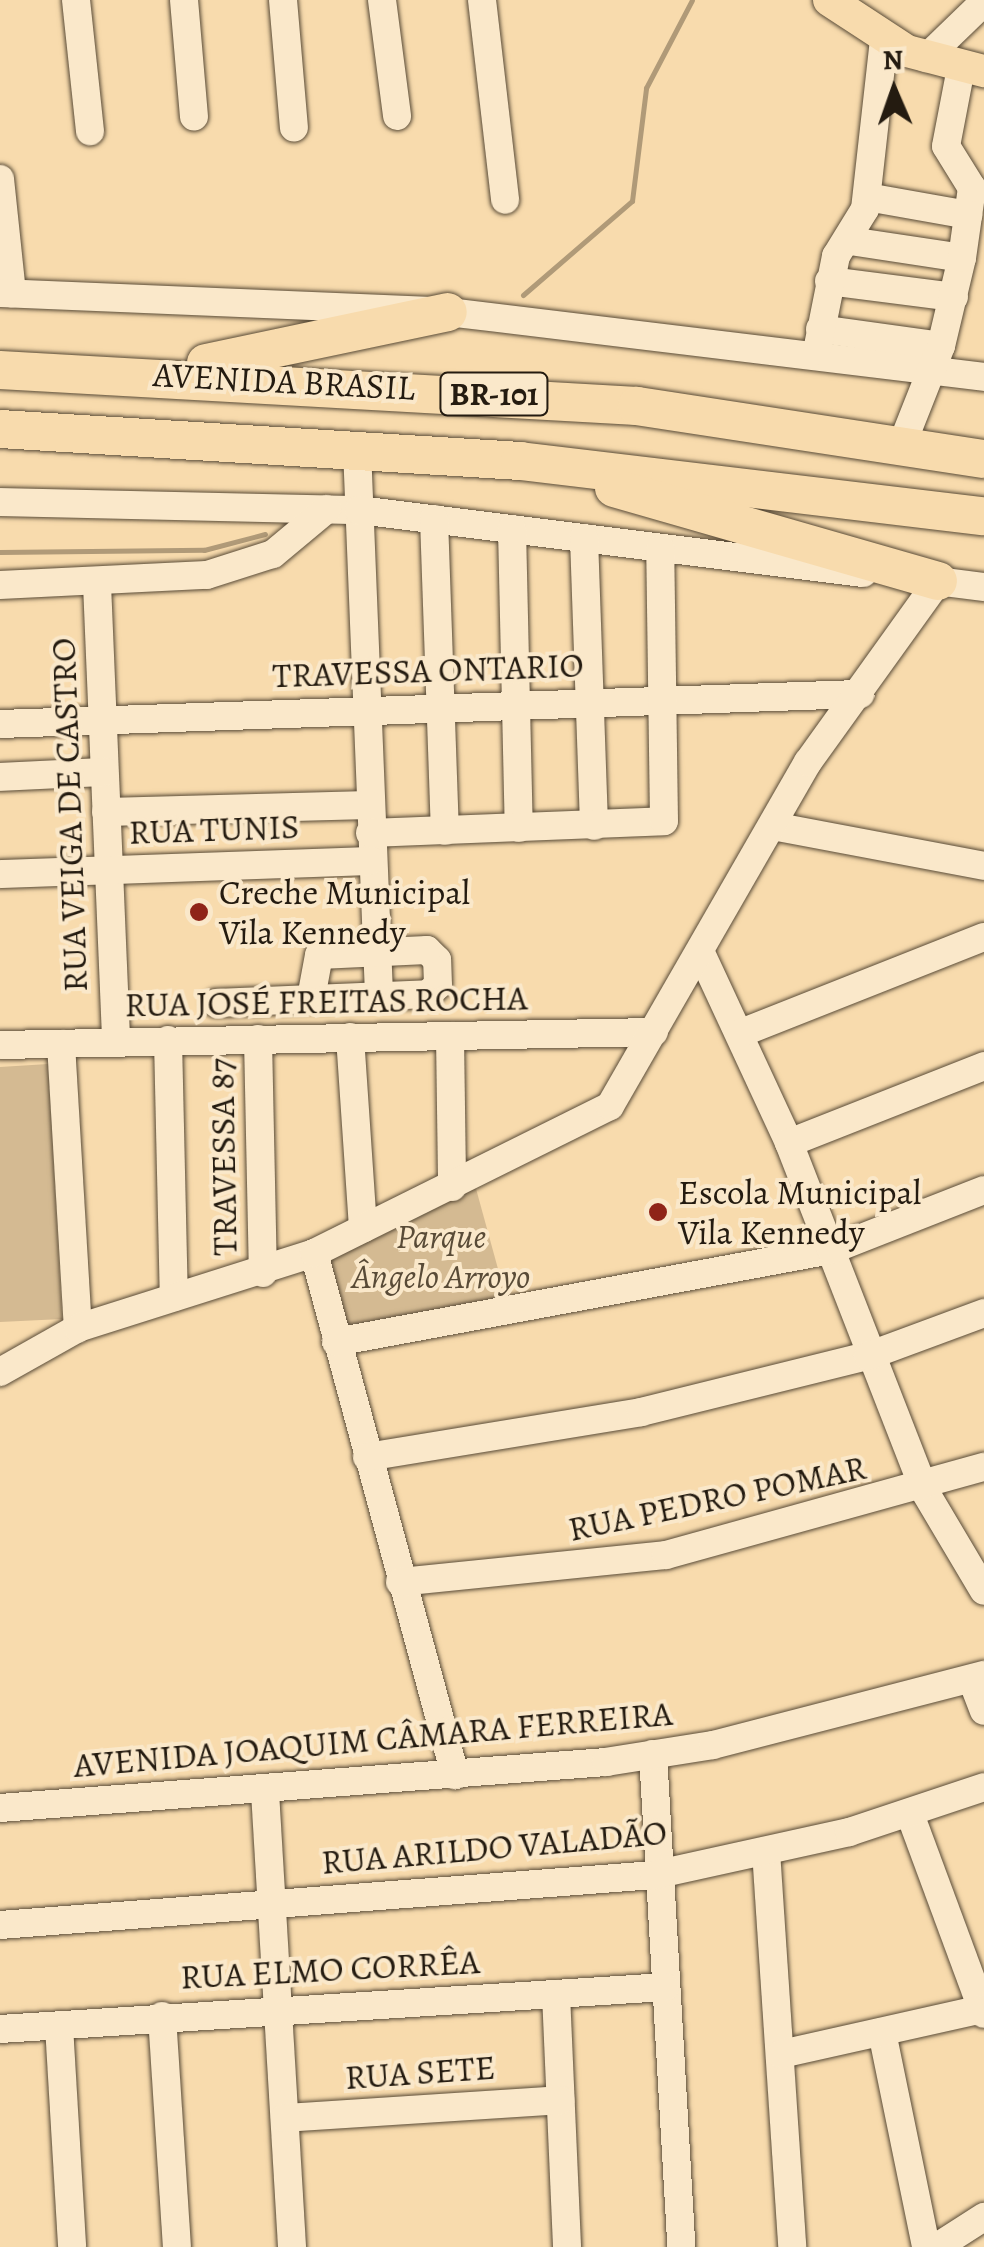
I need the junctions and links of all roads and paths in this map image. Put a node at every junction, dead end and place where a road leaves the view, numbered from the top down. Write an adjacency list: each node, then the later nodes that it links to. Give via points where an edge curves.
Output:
1 (76, 0): 14 (street)
2 (184, 0): 12 (street)
3 (284, 0): 13 (street)
4 (382, 0): 11 (street)
5 (482, 0): 18 (street)
6 (829, 0): 8 (main road)
7 (984, 2): 9 (street)
8 (884, 40): 9 (main road); 17 (street)
9 (926, 58): 10 (main road)
10 (973, 69): 16 (street, via 946,158)
11 (397, 116)
12 (194, 117)
13 (294, 128)
14 (90, 130)
15 (0, 180): 22 (street)
16 (975, 195): 17 (street); 20 (street)
17 (866, 197): 19 (street)
18 (505, 200)
19 (850, 240): 20 (street); 21 (street)
20 (962, 258): 23 (street)
21 (829, 282): 23 (street); 25 (street)
22 (6, 293): 24 (street)
23 (954, 296): 27 (street)
24 (448, 312): 25 (street); 30 (highway)
25 (818, 340): 27 (street)
26 (0, 342): 28 (highway)
27 (937, 357): 31 (street); 33 (street)
28 (44, 369): 29 (highway, AVENIDA BRASIL / BR-101); 30 (highway, AVENIDA BRASIL / BR-101)
29 (0, 370)
30 (157, 373): 33 (highway, AVENIDA BRASIL / BR-101, via 637,406)
31 (984, 377)
32 (0, 429): 34 (highway, AVENIDA BRASIL / BR-101)
33 (901, 447): 35 (highway, AVENIDA BRASIL / BR-101)
34 (357, 449): 36 (highway, AVENIDA BRASIL / BR-101); 39 (street)
35 (984, 459)
36 (520, 461): 40 (highway, AVENIDA BRASIL / BR-101); 45 (highway)
37 (0, 502): 38 (street)
38 (327, 509): 39 (street); 46 (street, via 301,536 242,566)
39 (359, 510): 41 (street); 54 (street)
40 (984, 516)
41 (434, 519): 42 (street); 53 (street)
42 (512, 529): 43 (street); 52 (street)
43 (584, 538): 44 (street); 51 (street)
44 (660, 549): 45 (street); 50 (street)
45 (938, 581): 48 (street); 49 (street)
46 (97, 584): 47 (street); 55 (street, RUA VEIGA DE CASTRO)
47 (0, 585)
48 (984, 587)
49 (860, 694): 50 (street, TRAVESSA ONTARIO); 61 (street)
50 (663, 699): 51 (street, TRAVESSA ONTARIO); 60 (street, RUA TUNIS, via 665,812 650,824)
51 (590, 702): 52 (street, TRAVESSA ONTARIO); 60 (street)
52 (515, 704): 53 (street, TRAVESSA ONTARIO); 62 (street)
53 (440, 705): 54 (street, TRAVESSA ONTARIO); 63 (street)
54 (366, 710): 55 (street, TRAVESSA ONTARIO); 64 (street)
55 (102, 720): 56 (street, TRAVESSA ONTARIO); 57 (street, RUA VEIGA DE CASTRO)
56 (0, 724)
57 (104, 772): 58 (street); 59 (street, RUA VEIGA DE CASTRO)
58 (0, 777)
59 (106, 812): 64 (street); 66 (street, RUA VEIGA DE CASTRO)
60 (594, 826): 62 (street, RUA TUNIS)
61 (773, 826): 65 (street); 70 (street)
62 (519, 828): 63 (street, RUA TUNIS)
63 (445, 831): 64 (street, RUA TUNIS)
64 (370, 833): 66 (street, RUA TUNIS); 69 (street)
65 (984, 866)
66 (108, 870): 67 (street, RUA TUNIS); 80 (street, RUA VEIGA DE CASTRO)
67 (0, 874)
68 (984, 936): 75 (street)
69 (378, 952): 71 (street); 71 (street, via 432,952 438,980 428,994); 72 (street, via 315,956)
70 (702, 953): 74 (street); 75 (street)
71 (380, 996): 72 (street)
72 (311, 998): 73 (street)
73 (216, 1003)
74 (654, 1032): 76 (street, RUA JOSÉ FREITAS ROCHA); 85 (street, via 610,1106)
75 (741, 1033): 84 (street)
76 (450, 1036): 77 (street, RUA JOSÉ FREITAS ROCHA); 85 (street)
77 (350, 1037): 78 (street, RUA JOSÉ FREITAS ROCHA); 87 (street)
78 (258, 1039): 79 (street, RUA JOSÉ FREITAS ROCHA); 90 (street, TRAVESSA 87)
79 (168, 1040): 80 (street, RUA JOSÉ FREITAS ROCHA); 91 (street)
80 (116, 1043): 81 (street, RUA JOSÉ FREITAS ROCHA)
81 (61, 1044): 82 (street, RUA JOSÉ FREITAS ROCHA); 93 (street)
82 (0, 1045)
83 (984, 1066): 84 (street)
84 (789, 1143): 88 (street)
85 (452, 1187): 87 (street)
86 (984, 1190): 88 (street)
87 (363, 1229): 89 (street)
88 (831, 1250): 94 (street); 95 (street)
89 (314, 1253): 90 (street); 94 (street)
90 (263, 1273): 91 (street)
91 (174, 1297): 93 (street)
92 (984, 1313): 95 (street)
93 (78, 1328): 96 (street)
94 (336, 1342): 97 (street)
95 (868, 1356): 97 (street, via 641,1412); 99 (street)
96 (0, 1372)
97 (368, 1457): 100 (street)
98 (984, 1467): 99 (street, RUA PEDRO POMAR)
99 (924, 1490): 100 (street, RUA PEDRO POMAR, via 609,1565); 101 (street)
100 (400, 1582): 105 (street)
101 (984, 1591)
102 (978, 1678): 103 (street); 104 (street, AVENIDA JOAQUIM CÂMARA FERREIRA)
103 (984, 1711)
104 (653, 1754): 105 (street, AVENIDA JOAQUIM CÂMARA FERREIRA); 111 (street)
105 (455, 1775): 107 (street, AVENIDA JOAQUIM CÂMARA FERREIRA)
106 (984, 1787): 109 (street, RUA ARILDO VALADÃO)
107 (264, 1792): 108 (street, AVENIDA JOAQUIM CÂMARA FERREIRA); 112 (street)
108 (0, 1808)
109 (910, 1814): 110 (street, RUA ARILDO VALADÃO); 117 (street)
110 (766, 1851): 111 (street, RUA ARILDO VALADÃO); 122 (street)
111 (654, 1875): 112 (street, RUA ARILDO VALADÃO); 114 (street)
112 (270, 1904): 113 (street, RUA ARILDO VALADÃO); 116 (street)
113 (0, 1925)
114 (666, 1987): 115 (street, RUA ELMO CORRÊA); 130 (street)
115 (556, 1994): 116 (street, RUA ELMO CORRÊA); 123 (street)
116 (280, 2006): 118 (street, RUA ELMO CORRÊA); 124 (street)
117 (983, 2012): 121 (street)
118 (162, 2016): 119 (street, RUA ELMO CORRÊA); 127 (street)
119 (59, 2026): 120 (street, RUA ELMO CORRÊA); 126 (street)
120 (0, 2029)
121 (882, 2032): 122 (street); 132 (street)
122 (781, 2054): 131 (street)
123 (560, 2100): 124 (street, RUA SETE); 129 (street)
124 (285, 2118): 128 (street)
125 (976, 2231): 133 (street)
126 (72, 2247)
127 (176, 2247)
128 (292, 2247)
129 (567, 2247)
130 (681, 2247)
131 (792, 2247)
132 (926, 2247)
133 (937, 2247)

